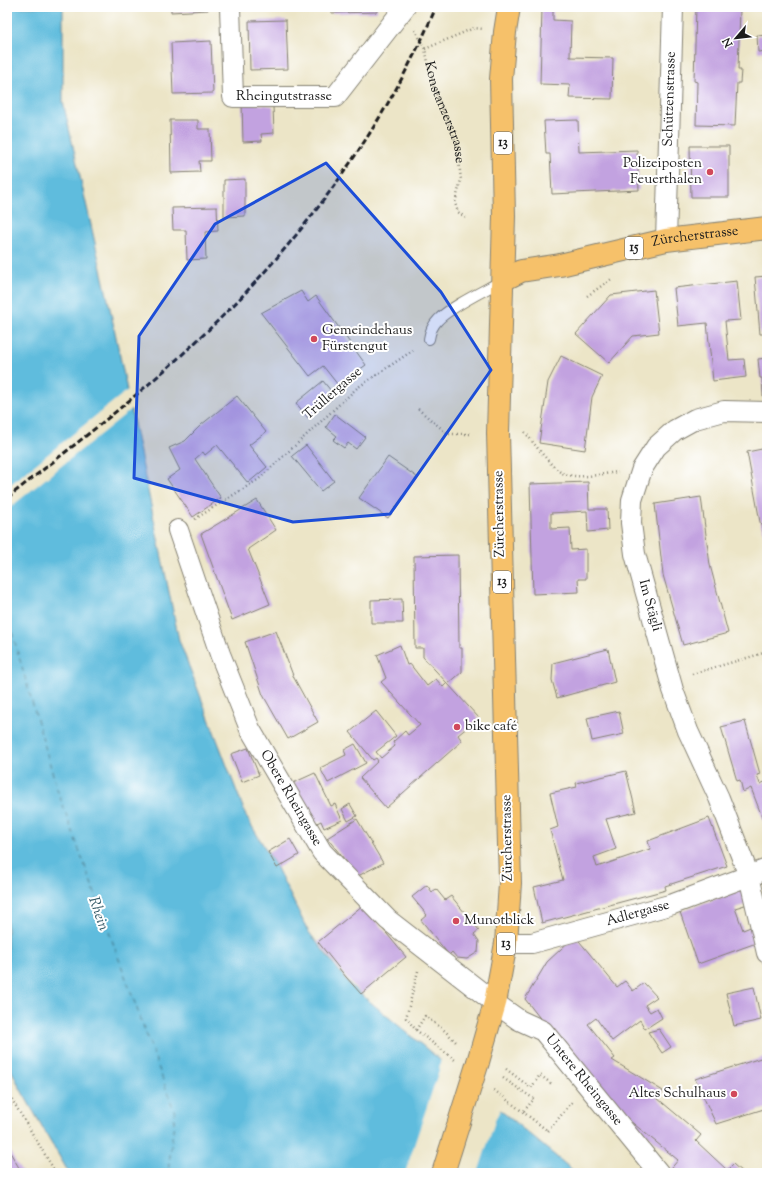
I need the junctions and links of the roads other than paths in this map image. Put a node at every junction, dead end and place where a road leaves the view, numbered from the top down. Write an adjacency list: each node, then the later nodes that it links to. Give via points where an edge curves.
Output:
1 (230, 7): 4 (street, Rheingutstrasse, via 233,97 335,97)
2 (509, 7): 7 (main road, 13, via 501,79)
3 (673, 7): 6 (street, Schützenstrasse)
4 (406, 10)
5 (767, 228): 6 (main road, Zürcherstrasse / 15)
6 (666, 240): 7 (main road, Zürcherstrasse / 15, via 560,265 521,271)
7 (503, 280): 8 (lane, via 438,320 431,330); 12 (main road, Zürcherstrasse / 13, via 498,433 510,883)
8 (429, 340)
9 (767, 412): 11 (street, Im Stägli, via 724,412 695,419 675,430 656,447 642,469 632,500 631,523 635,554 673,690 688,731 719,798)
10 (178, 530): 14 (street, Obere Rheingasse, via 220,654 250,729 322,852 388,920)
11 (758, 873): 12 (street, Adlergasse, via 673,904 532,944); 13 (street, Im Stägli)
12 (506, 942): 14 (main road, Zürcherstrasse / 13)
13 (767, 953)
14 (495, 1004): 15 (main road, Zürcherstrasse / 13, bridge, via 469,1063); 16 (street, Untere Rheingasse, via 519,1020 543,1031)
15 (443, 1173)
16 (659, 1173)

